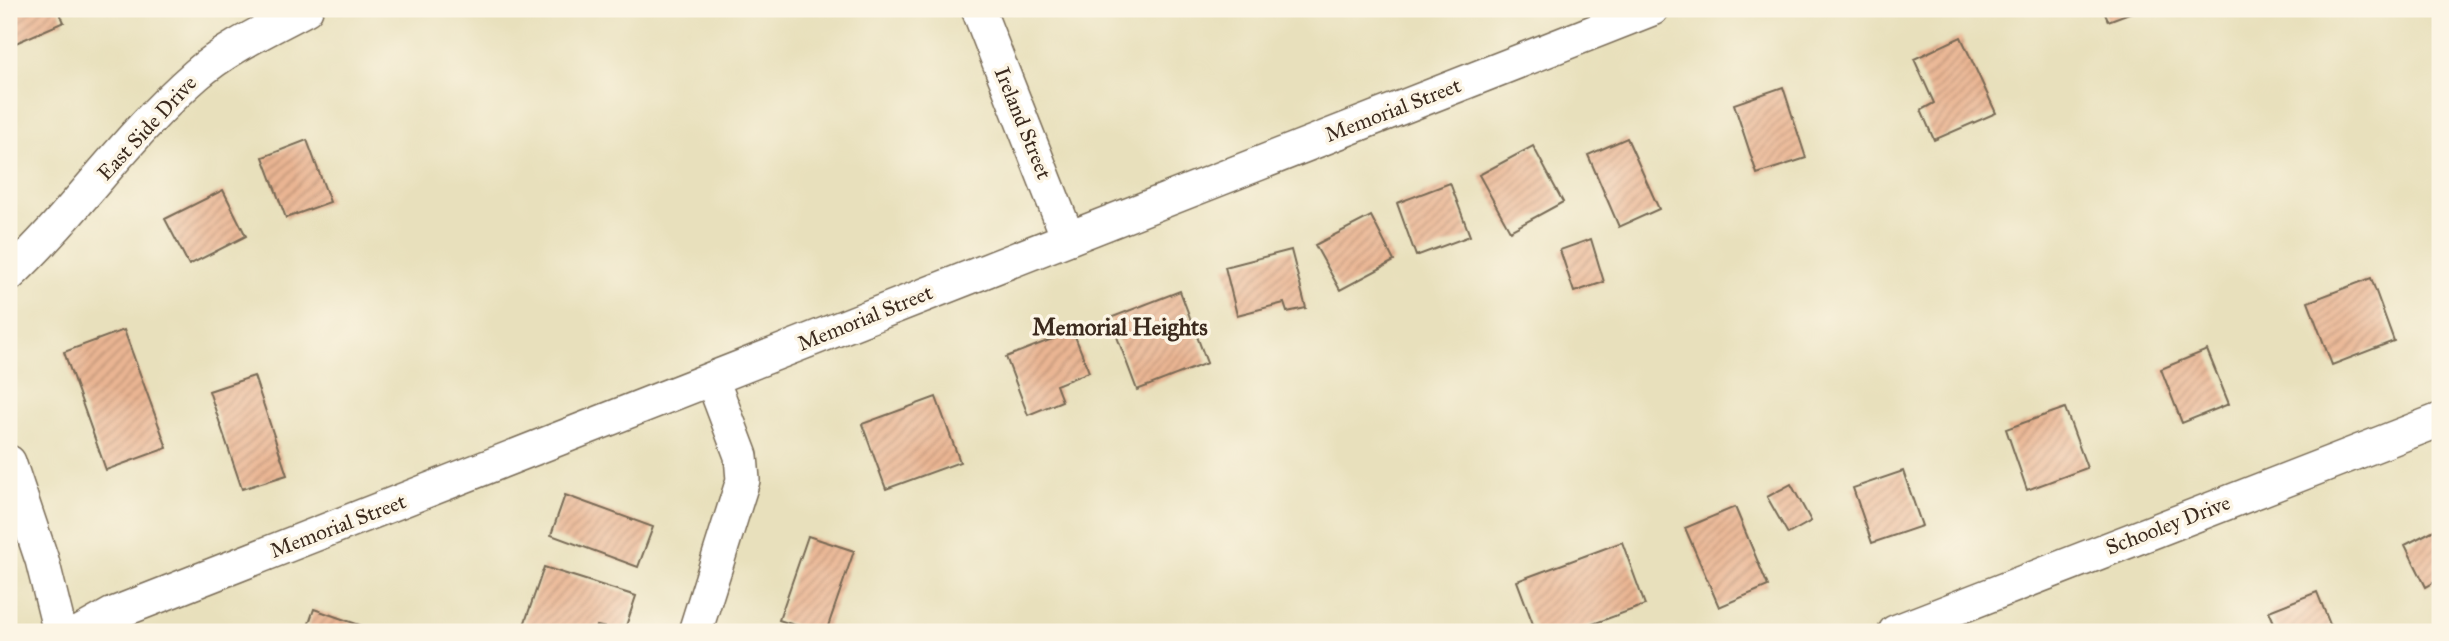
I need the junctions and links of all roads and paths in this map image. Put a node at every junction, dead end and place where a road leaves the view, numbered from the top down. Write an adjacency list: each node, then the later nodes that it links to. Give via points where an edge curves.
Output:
1 (306, 9): 5 (street, East Side Drive, via 198,73 167,101 42,244)
2 (978, 9): 4 (street, Ireland Street)
3 (1652, 9): 4 (street, Memorial Street)
4 (1068, 238): 6 (street, Memorial Street)
5 (9, 275)
6 (712, 379): 10 (street, Memorial Street, via 113,614); 11 (street, via 741,456 743,480)
7 (2440, 420): 12 (street, Schooley Drive)
8 (9, 463): 9 (street, via 42,560)
9 (60, 632)
10 (81, 632)
11 (695, 632)
12 (1895, 632)

